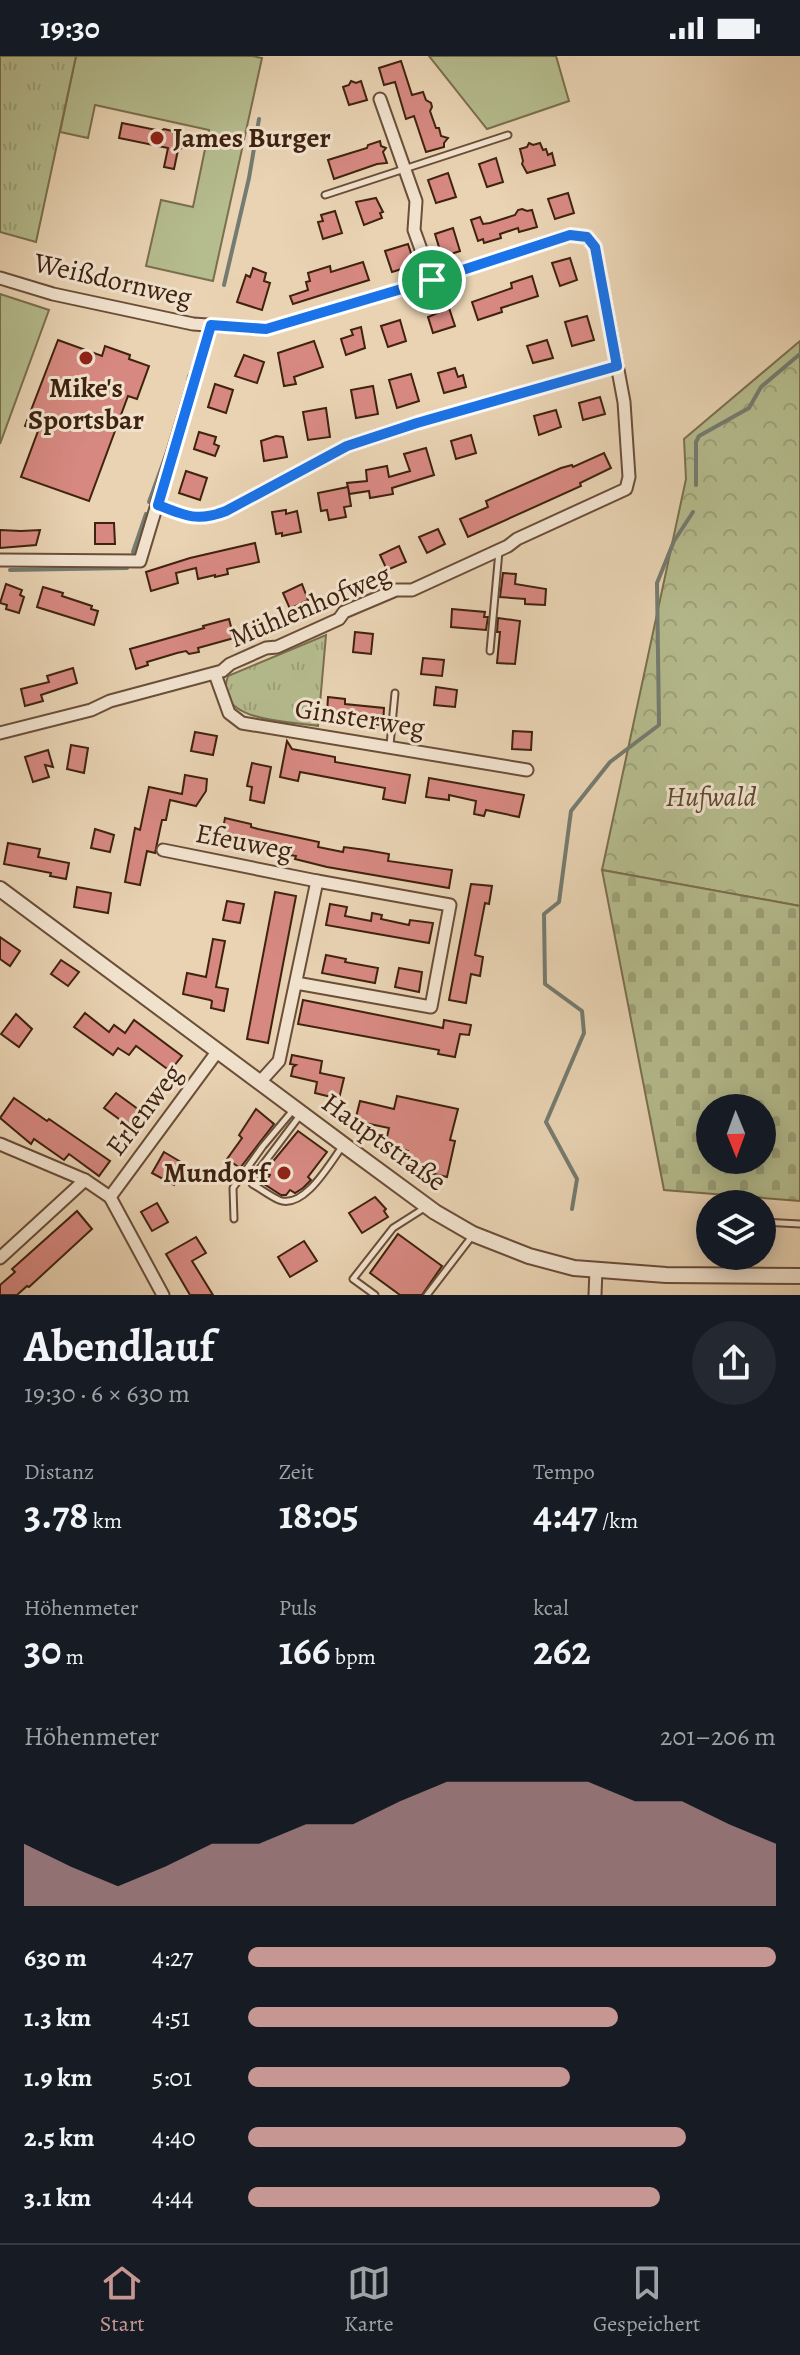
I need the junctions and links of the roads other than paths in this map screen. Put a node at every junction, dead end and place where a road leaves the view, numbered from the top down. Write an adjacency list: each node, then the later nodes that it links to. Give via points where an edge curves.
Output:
1 (380, 99): 3 (street)
2 (508, 135): 3 (lane)
3 (405, 169): 4 (lane); 6 (street, via 416,201 414,230)
4 (325, 195)
5 (0, 278): 7 (street, Weißdornweg, via 53,294)
6 (432, 280): 7 (street, Weißdornweg, via 266,329); 8 (street, Weißdornweg, via 570,235 587,237 595,247)
7 (211, 325): 9 (street)
8 (617, 366): 9 (street, via 347,446 210,517 182,515); 10 (street, Mühlenhofweg, via 624,402 626,489)
9 (158, 505): 11 (street, via 140,561)
10 (499, 550): 12 (lane); 13 (street, Mühlenhofweg, via 412,590 396,590 344,612 339,619)
11 (0, 560)
12 (490, 651)
13 (215, 674): 15 (street, Mühlenhofweg); 16 (street, Ginsterweg, via 229,713 242,723)
14 (395, 693): 16 (lane)
15 (0, 733)
16 (390, 746): 17 (street, Ginsterweg)
17 (527, 770)
18 (163, 850): 19 (street, Efeuweg)
19 (317, 881): 21 (street); 21 (street, Efeuweg, via 450,905 431,1007)
20 (0, 889): 22 (street, Hauptstraße)
21 (296, 983): 23 (street, via 279,1061)
22 (217, 1052): 23 (street, Hauptstraße); 28 (street, Erlenweg)
23 (260, 1082): 24 (street, Hauptstraße)
24 (298, 1111): 26 (street, Hauptstraße); 26 (lane, via 252,1184 290,1201 311,1190); 30 (lane, via 263,1146 233,1188)
25 (0, 1144): 27 (street)
26 (343, 1145): 29 (street, Hauptstraße)
27 (85, 1180): 28 (street); 34 (street)
28 (110, 1197): 37 (street)
29 (428, 1206): 33 (street, Hauptstraße); 38 (lane, via 393,1228 353,1279)
30 (234, 1219)
31 (776, 1223): 32 (lane)
32 (800, 1224)
33 (473, 1234): 35 (street, Hauptstraße, via 529,1256); 39 (lane)
34 (0, 1258)
35 (596, 1270): 36 (street, Hauptstraße); 40 (street)
36 (800, 1276)
37 (163, 1295)
38 (375, 1295)
39 (427, 1295)
40 (595, 1295)

